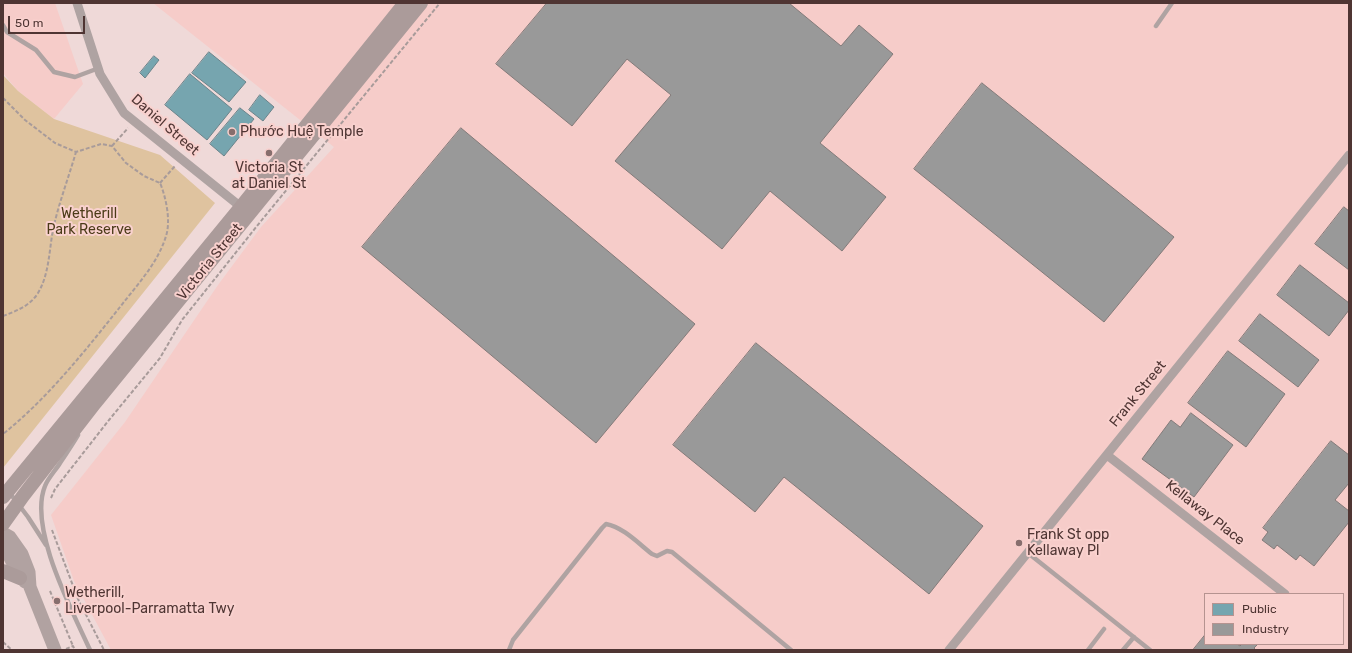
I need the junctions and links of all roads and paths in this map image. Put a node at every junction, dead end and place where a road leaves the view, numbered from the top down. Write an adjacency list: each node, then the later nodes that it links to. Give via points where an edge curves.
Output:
1 (77, 3): 8 (street, Daniel Street)
2 (405, 3): 16 (main road, Victoria Street)
3 (421, 3): 18 (main road, Victoria Street)
4 (440, 3): 22 (path, via 182,320 160,358 60,483)
5 (1172, 3): 7 (lane)
6 (3, 25): 8 (lane, via 7,32 36,50 54,72 75,77)
7 (1156, 26)
8 (98, 68): 10 (street, Daniel Street, via 124,113)
9 (3, 98): 12 (path, via 25,120 55,143)
10 (134, 120): 11 (path); 14 (street, Daniel Street)
11 (112, 146): 12 (path, via 101,144); 15 (path, via 126,163 144,176)
12 (76, 152): 17 (path, via 53,226 41,287 29,303 18,311)
13 (1349, 155): 20 (street, Frank Street)
14 (181, 159): 15 (path); 16 (street, Daniel Street)
15 (160, 183): 19 (path, via 167,209 167,234 160,253 91,344 24,417)
16 (241, 207): 21 (main road, Victoria Street)
17 (3, 316)
18 (95, 404): 23 (main road, Victoria Street); 28 (lane, via 71,448 45,486 41,502 41,519)
19 (3, 434)
20 (1107, 455): 29 (street, Frank Street); 34 (street, Kellaway Place)
21 (6, 494): 23 (lane)
22 (49, 503)
23 (18, 504): 24 (main road, Victoria Street); 28 (lane)
24 (3, 524)
25 (51, 527): 44 (path, via 78,599)
26 (3, 533): 32 (street, via 13,541 22,554 29,572)
27 (3, 546): 31 (street)
28 (48, 548): 43 (lane, via 68,603)
29 (1028, 552): 36 (lane); 47 (street, Frank Street)
30 (3, 571): 31 (main road)
31 (20, 578): 32 (street)
32 (30, 587): 40 (street)
33 (50, 591): 38 (path)
34 (1284, 593)
35 (1104, 630): 48 (lane)
36 (1134, 637): 49 (lane); 50 (lane)
37 (3, 642): 39 (path)
38 (73, 646): 41 (path); 42 (path)
39 (12, 650)
40 (55, 650)
41 (65, 650)
42 (75, 650)
43 (90, 650)
44 (104, 650)
45 (509, 650): 46 (lane, via 513,640 606,524 622,531 652,554 657,556 667,551 672,552)
46 (791, 650)
47 (950, 650)
48 (1088, 650)
49 (1123, 650)
50 (1150, 650)

